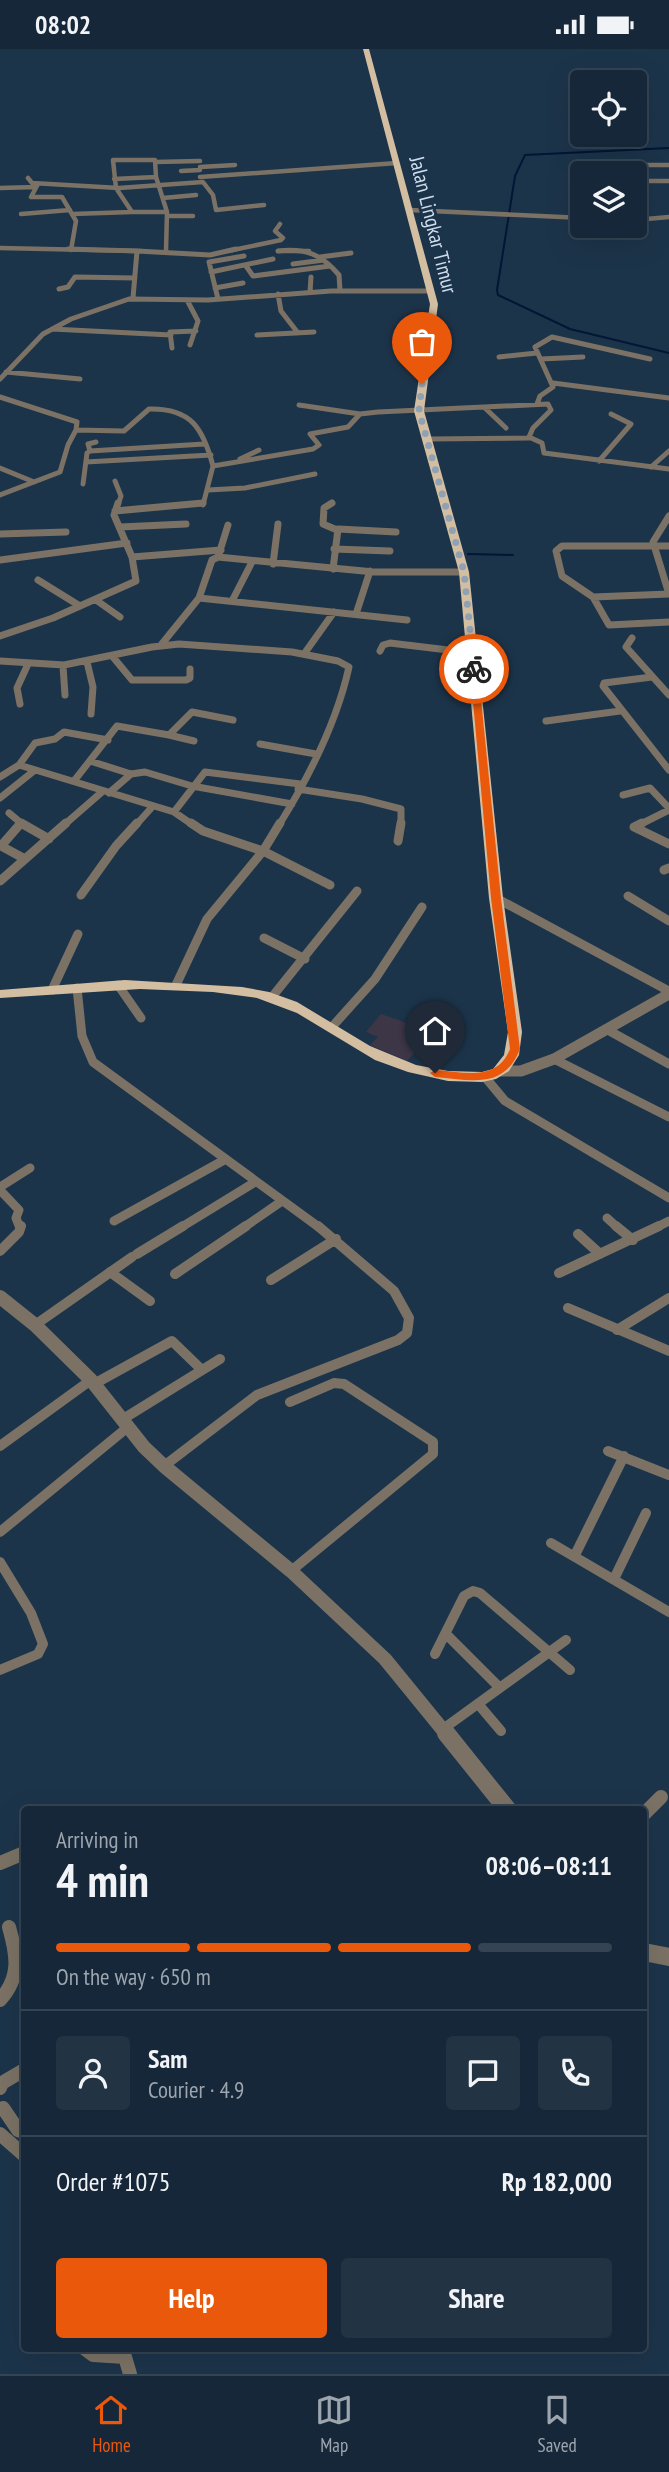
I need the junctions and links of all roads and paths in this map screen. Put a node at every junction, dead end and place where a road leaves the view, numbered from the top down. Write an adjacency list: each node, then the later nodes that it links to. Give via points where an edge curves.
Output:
1 (366, 49): 3 (highway, Jalan Lingkar Timur)
2 (156, 162): 4 (street); 9 (street); 12 (street, via 113,159)
3 (397, 163): 11 (street); 22 (highway, Jalan Lingkar Timur)
4 (200, 164): 5 (street); 8 (street); 11 (street)
5 (235, 165)
6 (647, 165): 7 (street)
7 (669, 165)
8 (181, 171)
9 (156, 177): 12 (street); 15 (street)
10 (29, 178): 16 (street)
11 (202, 179): 15 (street); 21 (street, via 219,211)
12 (114, 180): 18 (street)
13 (647, 181): 14 (street)
14 (669, 181)
15 (160, 185): 18 (street); 20 (street)
16 (37, 186): 17 (street); 18 (street); 23 (street, via 31,197 61,197)
17 (0, 188)
18 (116, 188): 24 (street)
19 (197, 195): 20 (street)
20 (163, 198): 27 (street)
21 (264, 205)
22 (410, 210): 30 (street); 58 (highway, Jalan Lingkar Timur)
23 (71, 212): 24 (street); 26 (street); 37 (street, via 76,221)
24 (132, 212): 27 (street)
25 (570, 212): 30 (street, via 564,212)
26 (22, 214)
27 (167, 215): 28 (street); 32 (street); 41 (street)
28 (193, 216)
29 (669, 217): 33 (street)
30 (565, 218): 31 (street)
31 (570, 218)
32 (136, 219)
33 (647, 219)
34 (280, 224): 41 (street, via 275,231 283,238 278,241 210,255)
35 (0, 248): 37 (street)
36 (343, 248): 40 (street)
37 (71, 250): 38 (street)
38 (137, 251): 41 (street); 53 (street)
39 (278, 251): 40 (street)
40 (314, 251): 44 (street)
41 (166, 252)
42 (351, 253): 44 (street)
43 (244, 256): 51 (street, via 209,262)
44 (322, 258): 46 (street); 49 (street)
45 (273, 260): 48 (street)
46 (308, 262): 47 (street); 50 (street)
47 (283, 265)
48 (246, 266): 50 (street, via 253,276); 51 (street)
49 (330, 266): 50 (street); 57 (street, via 339,275)
50 (315, 268)
51 (211, 272): 55 (street)
52 (311, 277): 59 (street)
53 (135, 278): 56 (street, via 79,277); 61 (street)
54 (243, 283): 55 (street)
55 (215, 288): 62 (street)
56 (59, 289)
57 (340, 291): 58 (street); 59 (street)
58 (431, 291): 87 (highway, Jalan Lingkar Timur, via 434,308)
59 (310, 292): 60 (street)
60 (278, 294): 62 (street); 67 (street, via 281,311)
61 (133, 298): 63 (street); 64 (street)
62 (218, 299): 63 (street)
63 (187, 300): 65 (street, via 198,321)
64 (52, 329): 68 (street); 77 (street)
65 (196, 331): 68 (street); 70 (street)
66 (314, 332): 67 (street)
67 (298, 333): 69 (street)
68 (170, 335): 71 (street)
69 (257, 335)
70 (190, 345)
71 (172, 348)
72 (539, 356): 73 (street); 74 (street); 75 (street, via 536,345 552,337); 81 (street)
73 (499, 357)
74 (583, 357)
75 (650, 359)
76 (0, 362): 77 (street)
77 (13, 363): 78 (street)
78 (6, 372): 79 (street); 80 (street)
79 (0, 379)
80 (80, 379)
81 (553, 383): 83 (street); 84 (street)
82 (0, 397): 91 (street, via 77,422)
83 (669, 398)
84 (537, 404): 86 (street); 92 (street, via 552,408)
85 (299, 405): 88 (street)
86 (485, 408): 87 (street); 90 (street)
87 (419, 411): 88 (street); 93 (highway, Jalan Lingkar Timur)
88 (360, 414): 102 (street, via 348,427 310,434 319,445 313,449)
89 (611, 414): 100 (street, via 631,424)
90 (506, 428)
91 (76, 430): 95 (street, via 124,431 150,409 186,414); 111 (street, via 60,472)
92 (530, 438): 93 (street); 100 (street, via 541,442 541,451 549,454)
93 (428, 439): 138 (highway, Jalan Lingkar Timur)
94 (96, 442): 97 (street, via 87,445)
95 (204, 444): 97 (street); 99 (street)
96 (259, 450): 102 (street)
97 (90, 451): 101 (street)
98 (669, 451): 104 (street)
99 (211, 455): 101 (street); 103 (street)
100 (599, 461): 104 (street)
101 (86, 462): 112 (street)
102 (234, 463): 103 (street)
103 (213, 466): 113 (street)
104 (651, 467): 107 (street)
105 (0, 468): 108 (street)
106 (22, 468): 108 (street)
107 (669, 469)
108 (11, 473): 111 (street)
109 (315, 474): 113 (street)
110 (115, 481): 116 (street, via 121,496)
111 (34, 482): 114 (street)
112 (83, 484)
113 (208, 490): 116 (street, via 200,506)
114 (0, 495)
115 (332, 503): 122 (street, via 324,509 323,524)
116 (115, 511): 121 (street)
117 (669, 516): 127 (street, via 655,536)
118 (186, 524): 121 (street)
119 (278, 524): 135 (street)
120 (228, 525): 131 (street)
121 (120, 527): 126 (street)
122 (337, 530): 124 (street); 129 (street)
123 (66, 532): 125 (street)
124 (396, 532)
125 (0, 534)
126 (127, 543): 132 (street); 133 (street)
127 (654, 546): 128 (street); 140 (street); 141 (street, via 559,547 562,576)
128 (669, 546)
129 (334, 549): 130 (street); 136 (street)
130 (390, 551)
131 (219, 554): 132 (street); 134 (street); 142 (street, via 212,560)
132 (132, 557): 143 (street, via 136,581)
133 (0, 560)
134 (252, 562): 135 (street); 144 (street)
135 (273, 564): 136 (street)
136 (332, 569): 137 (street)
137 (370, 571): 138 (street); 147 (street)
138 (464, 572): 155 (highway, Jalan Lingkar Timur)
139 (38, 580): 145 (street)
140 (669, 594): 141 (street)
141 (593, 597): 150 (street, via 609,625)
142 (199, 598): 144 (street); 153 (street)
143 (96, 600): 145 (street); 148 (street)
144 (232, 601): 146 (street)
145 (80, 606): 151 (street)
146 (334, 612): 147 (street); 156 (street)
147 (356, 614): 149 (street)
148 (120, 617)
149 (407, 620)
150 (669, 622)
151 (0, 636)
152 (632, 638): 163 (street, via 626,647)
153 (161, 645): 156 (street); 157 (street)
154 (380, 651): 155 (street, via 390,643)
155 (473, 653): 204 (highway, Jalan Lingkar Timur)
156 (303, 654): 175 (street, via 342,661 349,667 342,698)
157 (113, 657): 159 (street); 162 (street, via 132,680 187,680)
158 (0, 661): 160 (street)
159 (87, 662): 161 (street); 168 (street, via 93,687)
160 (27, 664): 161 (street); 166 (street, via 17,688)
161 (63, 666): 164 (street)
162 (190, 669)
163 (652, 677): 165 (street); 167 (street, via 603,684)
164 (65, 695)
165 (669, 695)
166 (20, 704)
167 (620, 711): 170 (street); 179 (street)
168 (91, 714)
169 (233, 720): 171 (street, via 192,712)
170 (546, 721)
171 (169, 735): 172 (street, via 120,726); 173 (street)
172 (108, 740): 176 (street); 177 (street, via 65,731 55,739 35,743)
173 (194, 741)
174 (260, 744): 175 (street)
175 (316, 754): 184 (street)
176 (90, 761): 180 (street); 182 (street)
177 (19, 765): 178 (street); 181 (street)
178 (35, 770): 182 (street); 187 (street)
179 (669, 770)
180 (131, 773): 183 (street, via 145,772); 185 (street)
181 (0, 777)
182 (74, 781): 185 (street)
183 (192, 786): 184 (street, via 205,772); 188 (street); 191 (street)
184 (299, 786): 188 (street); 195 (street, via 401,809)
185 (106, 792): 189 (street); 194 (street)
186 (623, 795): 190 (street, via 650,788)
187 (0, 798)
188 (292, 804): 197 (street)
189 (153, 806): 191 (street); 202 (street)
190 (669, 809): 196 (street, via 634,827)
191 (174, 812): 197 (street, via 209,834)
192 (9, 813): 193 (street)
193 (21, 823): 194 (street); 198 (street, via 1,845)
194 (50, 839): 198 (street)
195 (398, 841)
196 (669, 844)
197 (263, 851): 200 (street); 211 (street, via 207,919)
198 (26, 859): 199 (street)
199 (0, 881)
200 (330, 885)
201 (357, 891): 209 (street)
202 (80, 895)
203 (628, 896): 206 (street)
204 (496, 898): 214 (street); 222 (highway, Jalan Lingkar Timur, via 515,1032 515,1049)
205 (422, 907): 218 (street, via 366,990)
206 (669, 921)
207 (78, 934): 213 (street)
208 (264, 938): 209 (street)
209 (305, 959): 216 (street)
210 (118, 985): 211 (highway); 212 (highway); 217 (street)
211 (176, 985): 216 (highway)
212 (77, 988): 213 (highway); 225 (street, via 83,1038 93,1062)
213 (52, 990): 215 (highway)
214 (669, 993): 219 (street)
215 (0, 994)
216 (272, 997): 218 (highway)
217 (141, 1018)
218 (331, 1028): 223 (highway, via 387,1060 421,1071)
219 (606, 1029): 220 (street); 221 (street)
220 (554, 1059): 222 (street, via 521,1071); 224 (street)
221 (669, 1064)
222 (500, 1071): 223 (highway)
223 (485, 1077): 229 (street, via 505,1101)
224 (669, 1117)
225 (226, 1159): 227 (street); 232 (street)
226 (30, 1168): 228 (street)
227 (256, 1182): 230 (street); 239 (street)
228 (0, 1188): 237 (street, via 19,1210 16,1218 21,1225)
229 (669, 1198)
230 (282, 1201): 235 (street); 240 (street)
231 (607, 1218): 236 (street)
232 (114, 1221)
233 (669, 1221): 236 (street)
234 (578, 1234): 238 (street)
235 (336, 1239): 242 (street); 258 (street, via 394,1291 409,1318 407,1333 257,1395)
236 (633, 1240): 238 (street)
237 (0, 1251)
238 (600, 1254): 241 (street)
239 (110, 1272): 245 (street); 247 (street)
240 (175, 1273)
241 (559, 1273)
242 (271, 1280)
243 (0, 1297): 247 (street)
244 (669, 1298): 248 (street)
245 (150, 1301)
246 (568, 1308): 248 (street)
247 (35, 1325): 252 (street)
248 (617, 1330): 249 (street)
249 (669, 1351)
250 (220, 1359): 251 (street)
251 (202, 1370): 252 (street, via 172,1341); 254 (street)
252 (93, 1382): 254 (street); 255 (street)
253 (290, 1402): 265 (street, via 334,1383 344,1384 433,1442 434,1448 433,1454)
254 (125, 1423): 258 (street); 261 (street)
255 (0, 1447)
256 (608, 1451): 257 (street)
257 (624, 1456): 259 (street); 263 (street)
258 (164, 1467): 265 (street)
259 (669, 1475)
260 (646, 1513): 266 (street)
261 (0, 1532)
262 (551, 1543): 263 (street)
263 (575, 1555): 266 (street)
264 (1, 1567): 272 (street, via 31,1613 43,1644 38,1654)
265 (291, 1571): 276 (street, via 385,1659)
266 (614, 1579): 267 (street)
267 (669, 1612)
268 (446, 1634): 270 (street, via 464,1596 473,1591); 271 (street); 274 (street)
269 (566, 1640): 270 (street)
270 (548, 1653): 273 (street); 274 (street)
271 (436, 1654)
272 (0, 1670)
273 (570, 1670)
274 (499, 1687): 275 (street)
275 (479, 1705): 276 (street); 277 (street)
276 (443, 1728): 279 (street)
277 (501, 1731)
278 (661, 1797): 280 (street)
279 (505, 1806)
280 (647, 1811)
281 (21, 1854): 282 (street)
282 (0, 1863)
283 (9, 1927): 286 (street, via 16,1976)
284 (647, 1953): 285 (street)
285 (669, 1957)
286 (0, 2000)
287 (21, 2072): 288 (street)
288 (0, 2089): 289 (street)
289 (2, 2109): 290 (street)
290 (21, 2131)
291 (0, 2134): 292 (street)
292 (21, 2152)
293 (89, 2352): 294 (street, via 125,2357)
294 (130, 2374)

